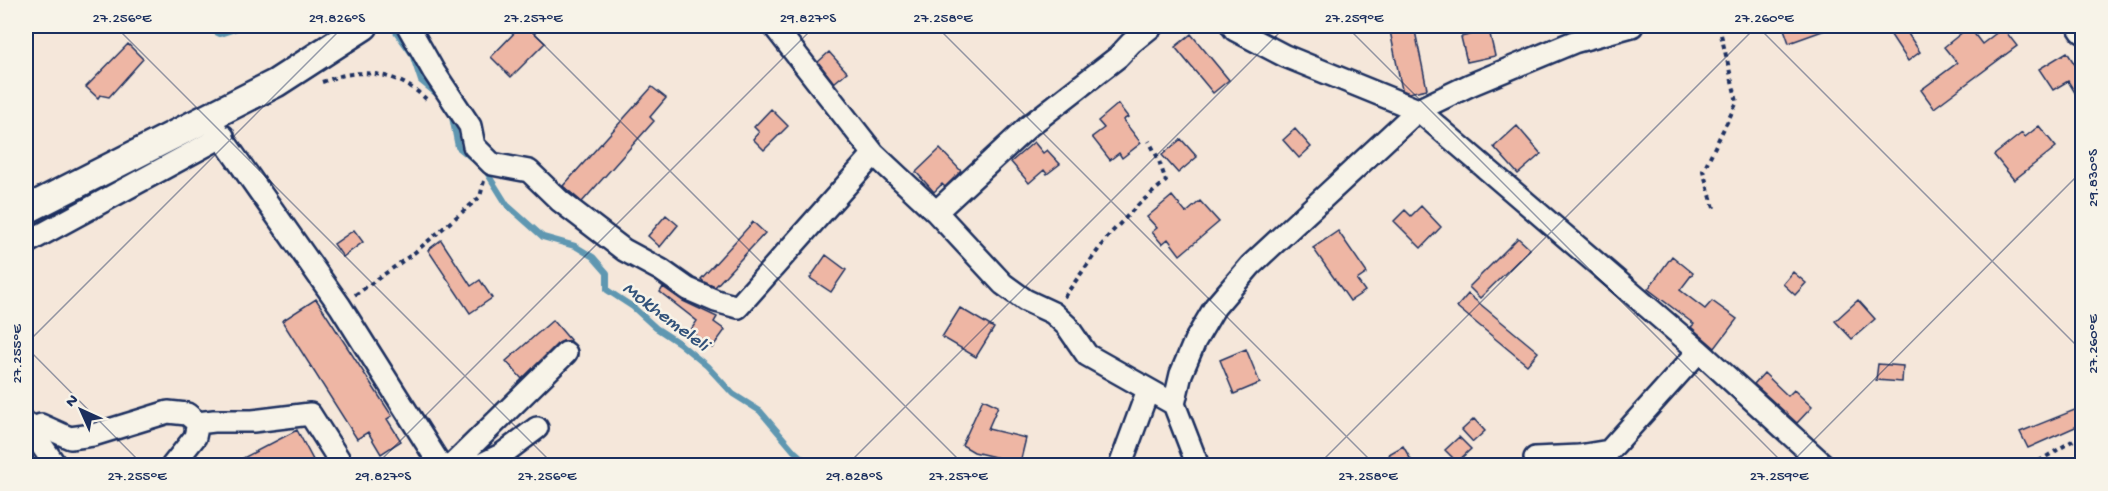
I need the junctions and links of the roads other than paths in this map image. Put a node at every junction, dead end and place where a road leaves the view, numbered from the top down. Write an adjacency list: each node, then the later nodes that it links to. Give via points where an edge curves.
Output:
1 (364, 26): 10 (main road)
2 (408, 26): 11 (street, via 470,126 474,146 492,164 529,171 560,201 624,250 688,289 716,301 738,307)
3 (774, 26): 11 (street)
4 (1152, 26): 13 (street, via 1029,126)
5 (1632, 26): 9 (street, via 1574,42)
6 (2078, 26): 8 (street)
7 (1236, 27): 9 (street, via 1285,56)
8 (2082, 33)
9 (1418, 110): 15 (street); 18 (street, via 1251,266 1215,307 1181,374)
10 (216, 127): 12 (main road); 14 (street); 26 (street, via 340,306)
11 (874, 154): 13 (street)
12 (26, 210)
13 (936, 212): 17 (street, via 1003,284 1053,313 1067,326 1087,355)
14 (26, 243)
15 (1699, 351): 22 (street, via 1609,451); 31 (street)
16 (567, 353): 27 (street)
17 (1148, 390): 18 (street); 29 (street)
18 (1174, 404): 30 (street)
19 (198, 423): 20 (street, via 187,414 168,412 70,438 41,425); 24 (street, via 195,437); 25 (street, via 310,414)
20 (28, 426): 23 (street)
21 (537, 428): 28 (street, via 501,455)
22 (1535, 458)
23 (56, 465)
24 (172, 465)
25 (343, 465)
26 (441, 465)
27 (451, 465)
28 (478, 465)
29 (1120, 465)
30 (1198, 465)
31 (1825, 465)

